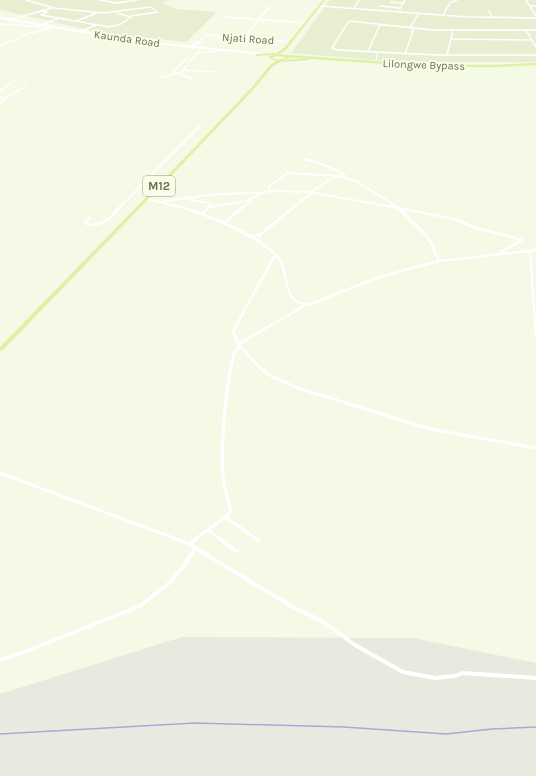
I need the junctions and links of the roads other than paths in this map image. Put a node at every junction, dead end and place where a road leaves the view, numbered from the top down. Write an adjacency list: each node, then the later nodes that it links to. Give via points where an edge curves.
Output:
1 (26, 0): 16 (street)
2 (99, 0): 3 (street, via 116,3)
3 (137, 0)
4 (324, 0): 12 (highway)
5 (359, 0): 17 (street)
6 (405, 0): 10 (street)
7 (457, 0): 25 (street, via 450,3)
8 (526, 0): 14 (street)
9 (391, 2): 10 (street)
10 (403, 3): 18 (street)
11 (270, 6): 33 (street)
12 (320, 6): 17 (street); 36 (highway)
13 (380, 6): 18 (street)
14 (530, 6): 15 (street); 28 (street)
15 (536, 6)
16 (52, 7): 19 (street); 21 (street)
17 (354, 8): 23 (street)
18 (400, 8): 23 (street)
19 (41, 10): 30 (street, via 47,12 40,15); 34 (street)
20 (489, 11): 31 (street)
21 (98, 12): 22 (street); 35 (street)
22 (117, 12): 26 (street); 26 (street, via 152,7 158,12)
23 (398, 12): 24 (street)
24 (419, 13): 25 (street); 44 (street)
25 (443, 15): 31 (street)
26 (131, 16): 41 (street, via 114,26)
27 (224, 17): 33 (street)
28 (536, 17): 31 (street)
29 (0, 18): 34 (main road, Kaunda Road)
30 (58, 18): 32 (street); 40 (street)
31 (493, 18)
32 (62, 19): 35 (street); 42 (street)
33 (259, 19): 36 (street); 52 (street)
34 (9, 20): 40 (main road, Kaunda Road)
35 (76, 21): 38 (street)
36 (306, 23): 56 (highway)
37 (0, 24): 46 (street)
38 (92, 24): 41 (street); 50 (street)
39 (380, 24): 44 (street); 66 (street); 66 (street, via 349,21 332,48)
40 (40, 25): 42 (main road, Kaunda Road)
41 (96, 25): 51 (street)
42 (44, 26): 43 (main road, Kaunda Road)
43 (53, 28): 46 (street); 50 (main road, Kaunda Road)
44 (410, 28): 45 (street)
45 (414, 28): 47 (street); 68 (street)
46 (49, 29): 58 (street, via 22,35)
47 (453, 30): 48 (street); 53 (street)
48 (526, 30): 49 (street); 54 (street)
49 (536, 30)
50 (75, 31): 51 (main road, Kaunda Road)
51 (79, 32): 60 (main road, Kaunda Road)
52 (243, 38): 55 (street, Njati Road, via 206,36); 56 (street, Njati Road)
53 (451, 39): 54 (street); 72 (street)
54 (531, 40): 57 (street)
55 (199, 42): 59 (street); 60 (main road)
56 (291, 42): 64 (highway)
57 (535, 43): 61 (street)
58 (0, 45)
59 (197, 45): 62 (street); 63 (main road)
60 (185, 47): 62 (main road, Kaunda Road)
61 (536, 47)
62 (194, 48): 63 (main road, Kaunda Road)
63 (200, 49): 65 (main road, Kaunda Road)
64 (285, 50): 70 (highway, via 274,54); 71 (highway); 74 (highway, via 283,54); 75 (highway, via 287,55)
65 (218, 51): 70 (main road, Kaunda Road); 82 (street, via 197,53)
66 (368, 52): 67 (street)
67 (378, 53): 68 (street); 79 (street)
68 (405, 54): 72 (street)
69 (536, 54): 72 (street)
70 (256, 55): 71 (main road, Kaunda Road); 76 (main road, Kaunda Road); 81 (highway, via 267,59)
71 (275, 55): 74 (highway); 76 (highway)
72 (447, 56)
73 (189, 57): 83 (street)
74 (286, 57): 75 (main road, Lilongwe Bypass); 77 (main road, Lilongwe Bypass); 78 (highway, M12)
75 (302, 58): 77 (main road, Lilongwe Bypass)
76 (270, 59): 78 (highway, M12); 81 (highway, via 273,62)
77 (310, 59): 80 (main road, Lilongwe Bypass, via 430,66); 81 (highway, via 291,60)
78 (282, 60): 81 (highway, M12)
79 (376, 60)
80 (536, 64)
81 (272, 66): 103 (highway, M12)
82 (184, 70): 84 (street); 85 (street)
83 (174, 72): 84 (street); 86 (street, via 167,77)
84 (181, 72): 87 (street, via 183,76)
85 (214, 72)
86 (159, 78)
87 (192, 79)
88 (14, 81): 90 (street)
89 (28, 84): 92 (street)
90 (0, 91)
91 (0, 97): 92 (street)
92 (5, 98): 93 (street)
93 (0, 103)
94 (200, 126): 108 (street, via 106,222 97,226 86,224)
95 (304, 160): 97 (street, via 337,170)
96 (337, 176): 97 (street); 98 (street, via 287,173 271,186); 100 (street, via 314,191)
97 (350, 178): 106 (street)
98 (269, 191): 99 (street); 100 (street)
99 (264, 192): 101 (street); 102 (street, via 209,194)
100 (308, 192): 106 (street); 110 (street, via 308,196)
101 (254, 198): 105 (street); 109 (street)
102 (185, 199): 104 (street); 105 (street, via 205,202)
103 (146, 200): 104 (street); 118 (highway, M12)
104 (160, 202): 107 (street)
105 (210, 207): 107 (street)
106 (398, 208): 115 (street, via 455,219 473,228 522,240); 117 (street, via 431,242)
107 (202, 214): 109 (street)
108 (90, 218)
109 (224, 223): 111 (street)
110 (261, 234): 111 (street); 112 (street)
111 (249, 237): 112 (street)
112 (258, 241): 116 (street)
113 (536, 250): 114 (street)
114 (530, 251): 115 (street); 120 (street)
115 (494, 254): 117 (street)
116 (275, 255): 119 (street, via 284,267 291,295 296,302); 121 (street, via 234,329)
117 (439, 261): 119 (street, via 379,277)
118 (46, 304): 122 (highway, M12); 123 (highway, M12)
119 (306, 305): 121 (street)
120 (536, 337)
121 (239, 345): 124 (street, via 269,375 298,388 430,429); 126 (street, via 234,352 230,370 224,430 223,478 231,510)
122 (0, 349)
123 (0, 353)
124 (536, 448)
125 (0, 473): 129 (street)
126 (224, 517): 127 (street); 128 (street)
127 (208, 530): 129 (street); 131 (street)
128 (258, 540)
129 (189, 544): 130 (street)
130 (196, 547): 132 (street, via 186,565 162,591 140,606); 133 (street, via 403,672 435,678 463,673)
131 (236, 550)
132 (0, 660)
133 (536, 678)

